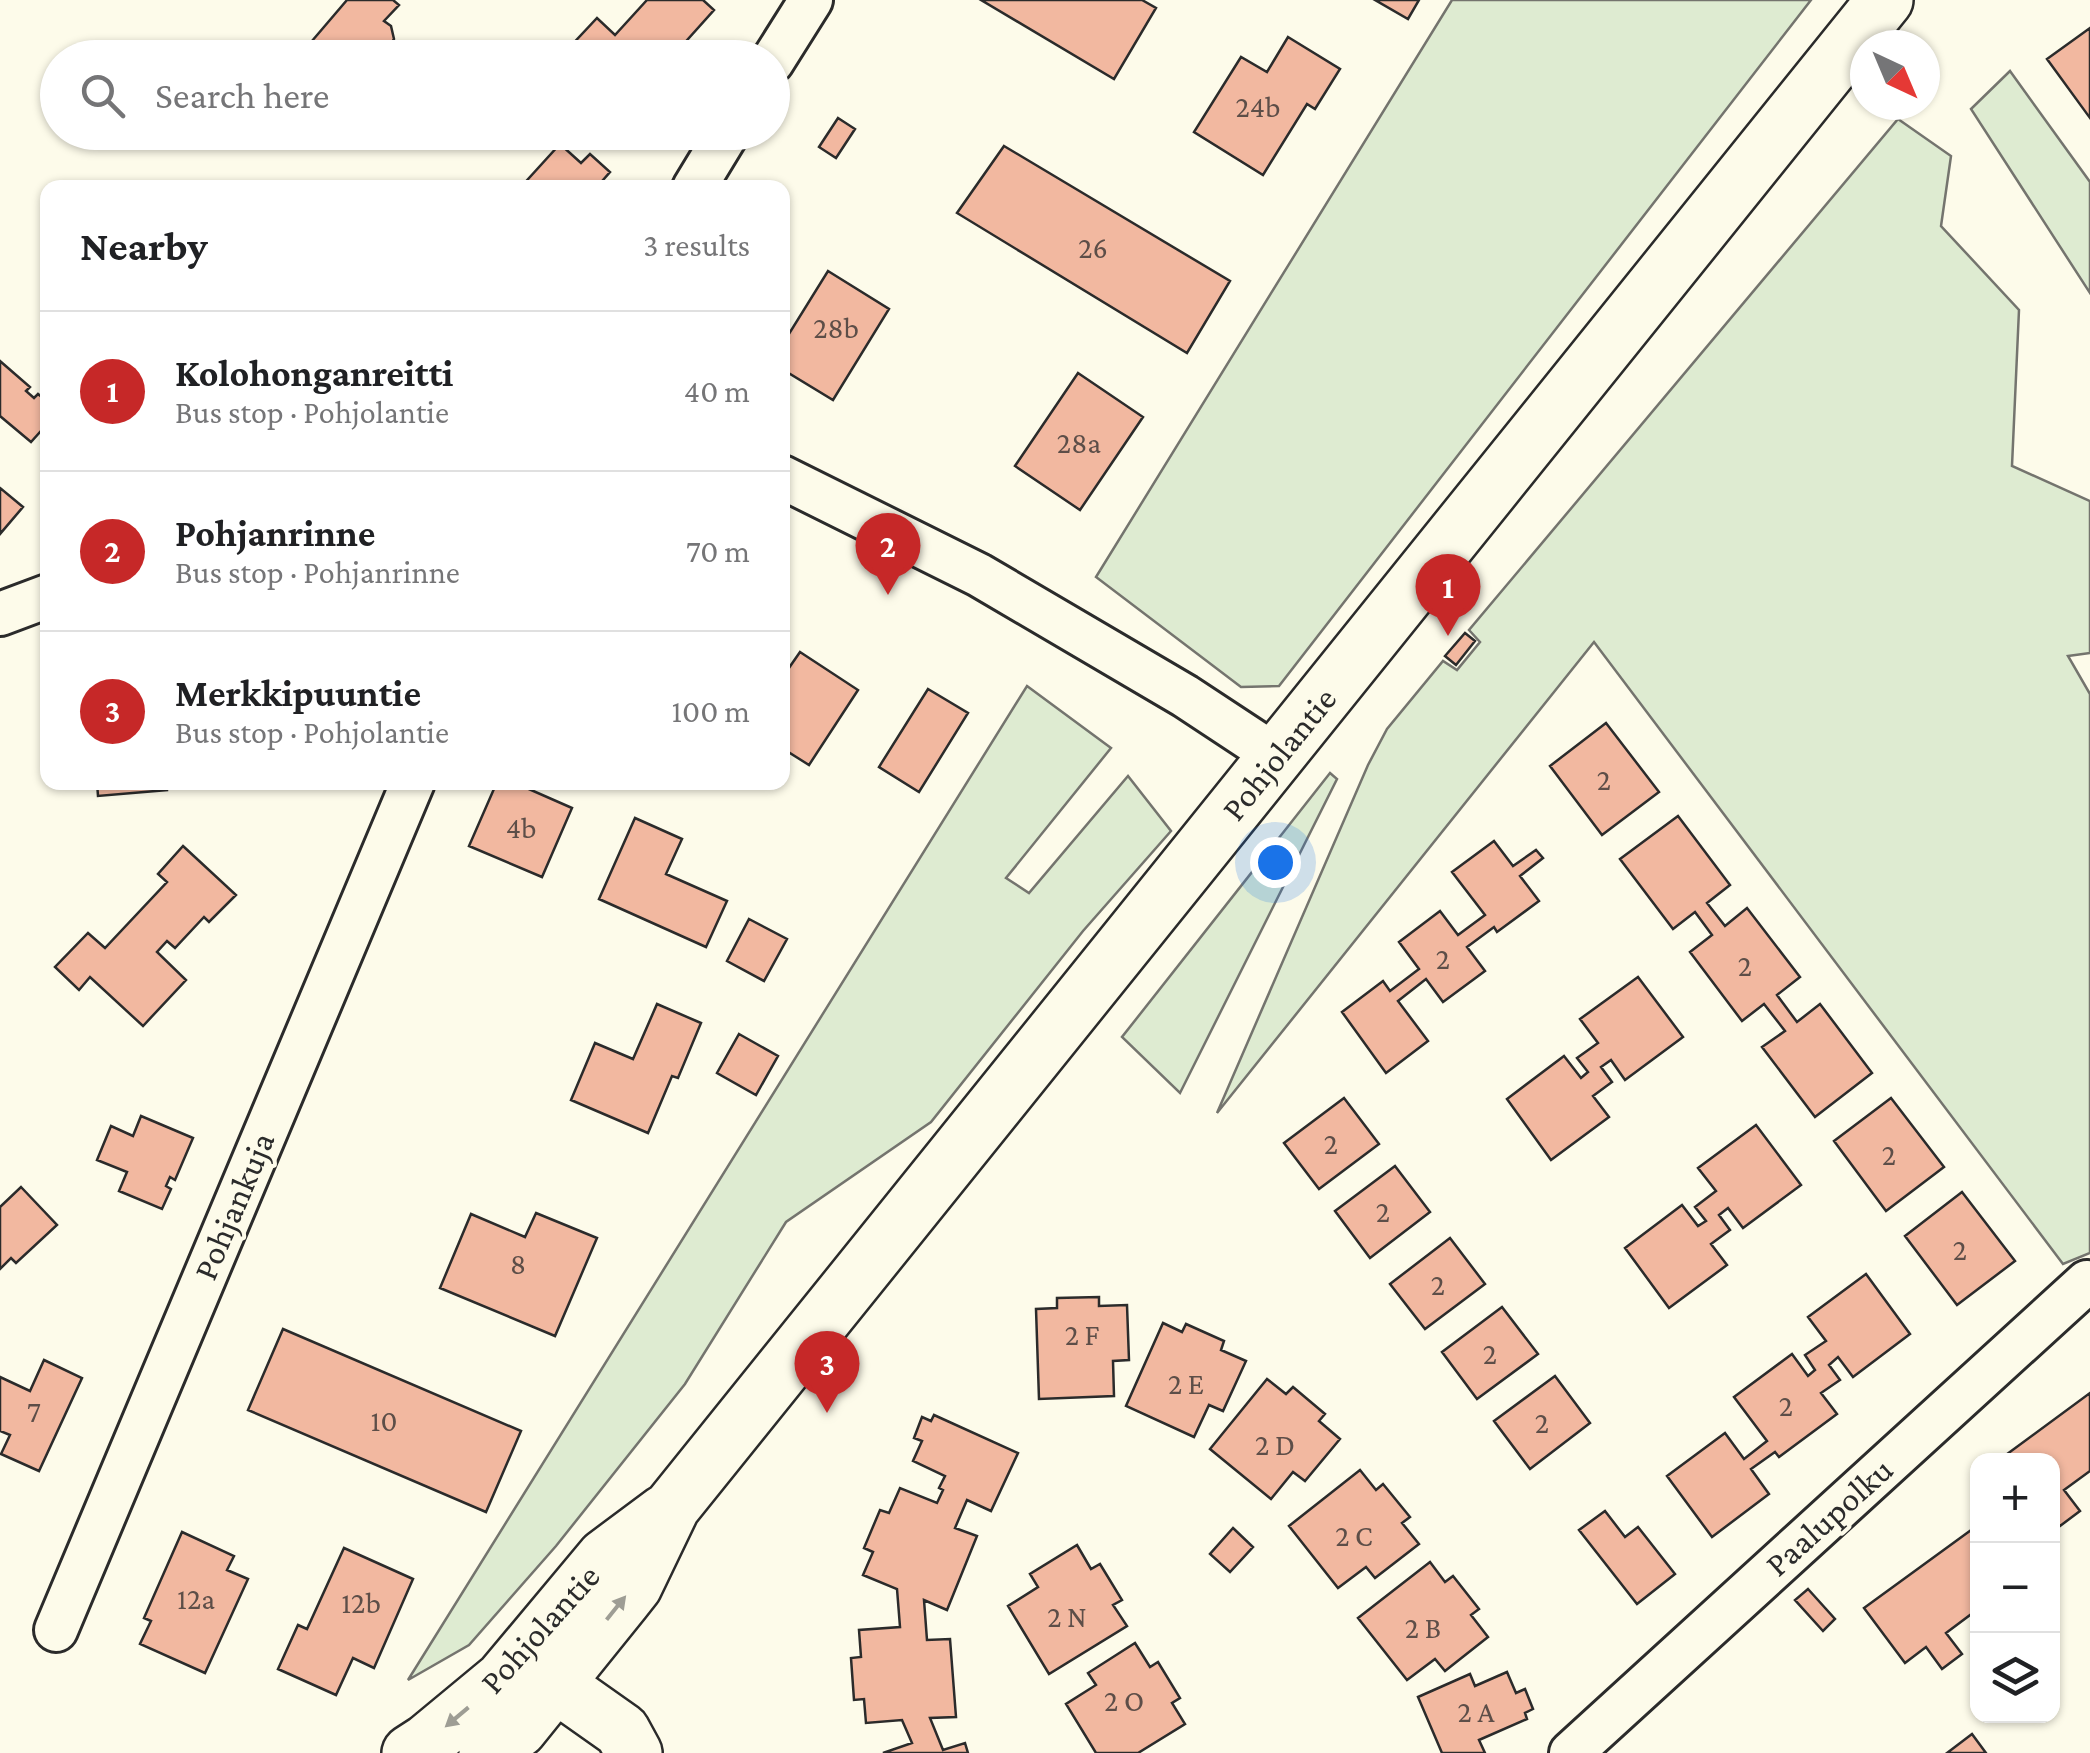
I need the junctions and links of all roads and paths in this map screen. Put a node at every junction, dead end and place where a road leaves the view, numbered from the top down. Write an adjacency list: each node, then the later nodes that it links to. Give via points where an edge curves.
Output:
1 (811, 0): 3 (street)
2 (1885, 0): 9 (street, Pohjolantie)
3 (786, 40)
4 (717, 150): 5 (street)
5 (699, 180)
6 (790, 481): 9 (street, via 979,575)
7 (40, 599): 8 (street)
8 (0, 614)
9 (1276, 756): 13 (street, Pohjolantie, via 672,1507 605,1556)
10 (409, 790): 12 (street, Pohjankuja)
11 (2088, 1282): 16 (street, Paalupolku)
12 (56, 1630)
13 (523, 1719): 14 (street, Pohjolantie, one-way to 14, via 426,1742); 15 (street, via 622,1731)
14 (410, 1753)
15 (634, 1753)
16 (1571, 1753)

